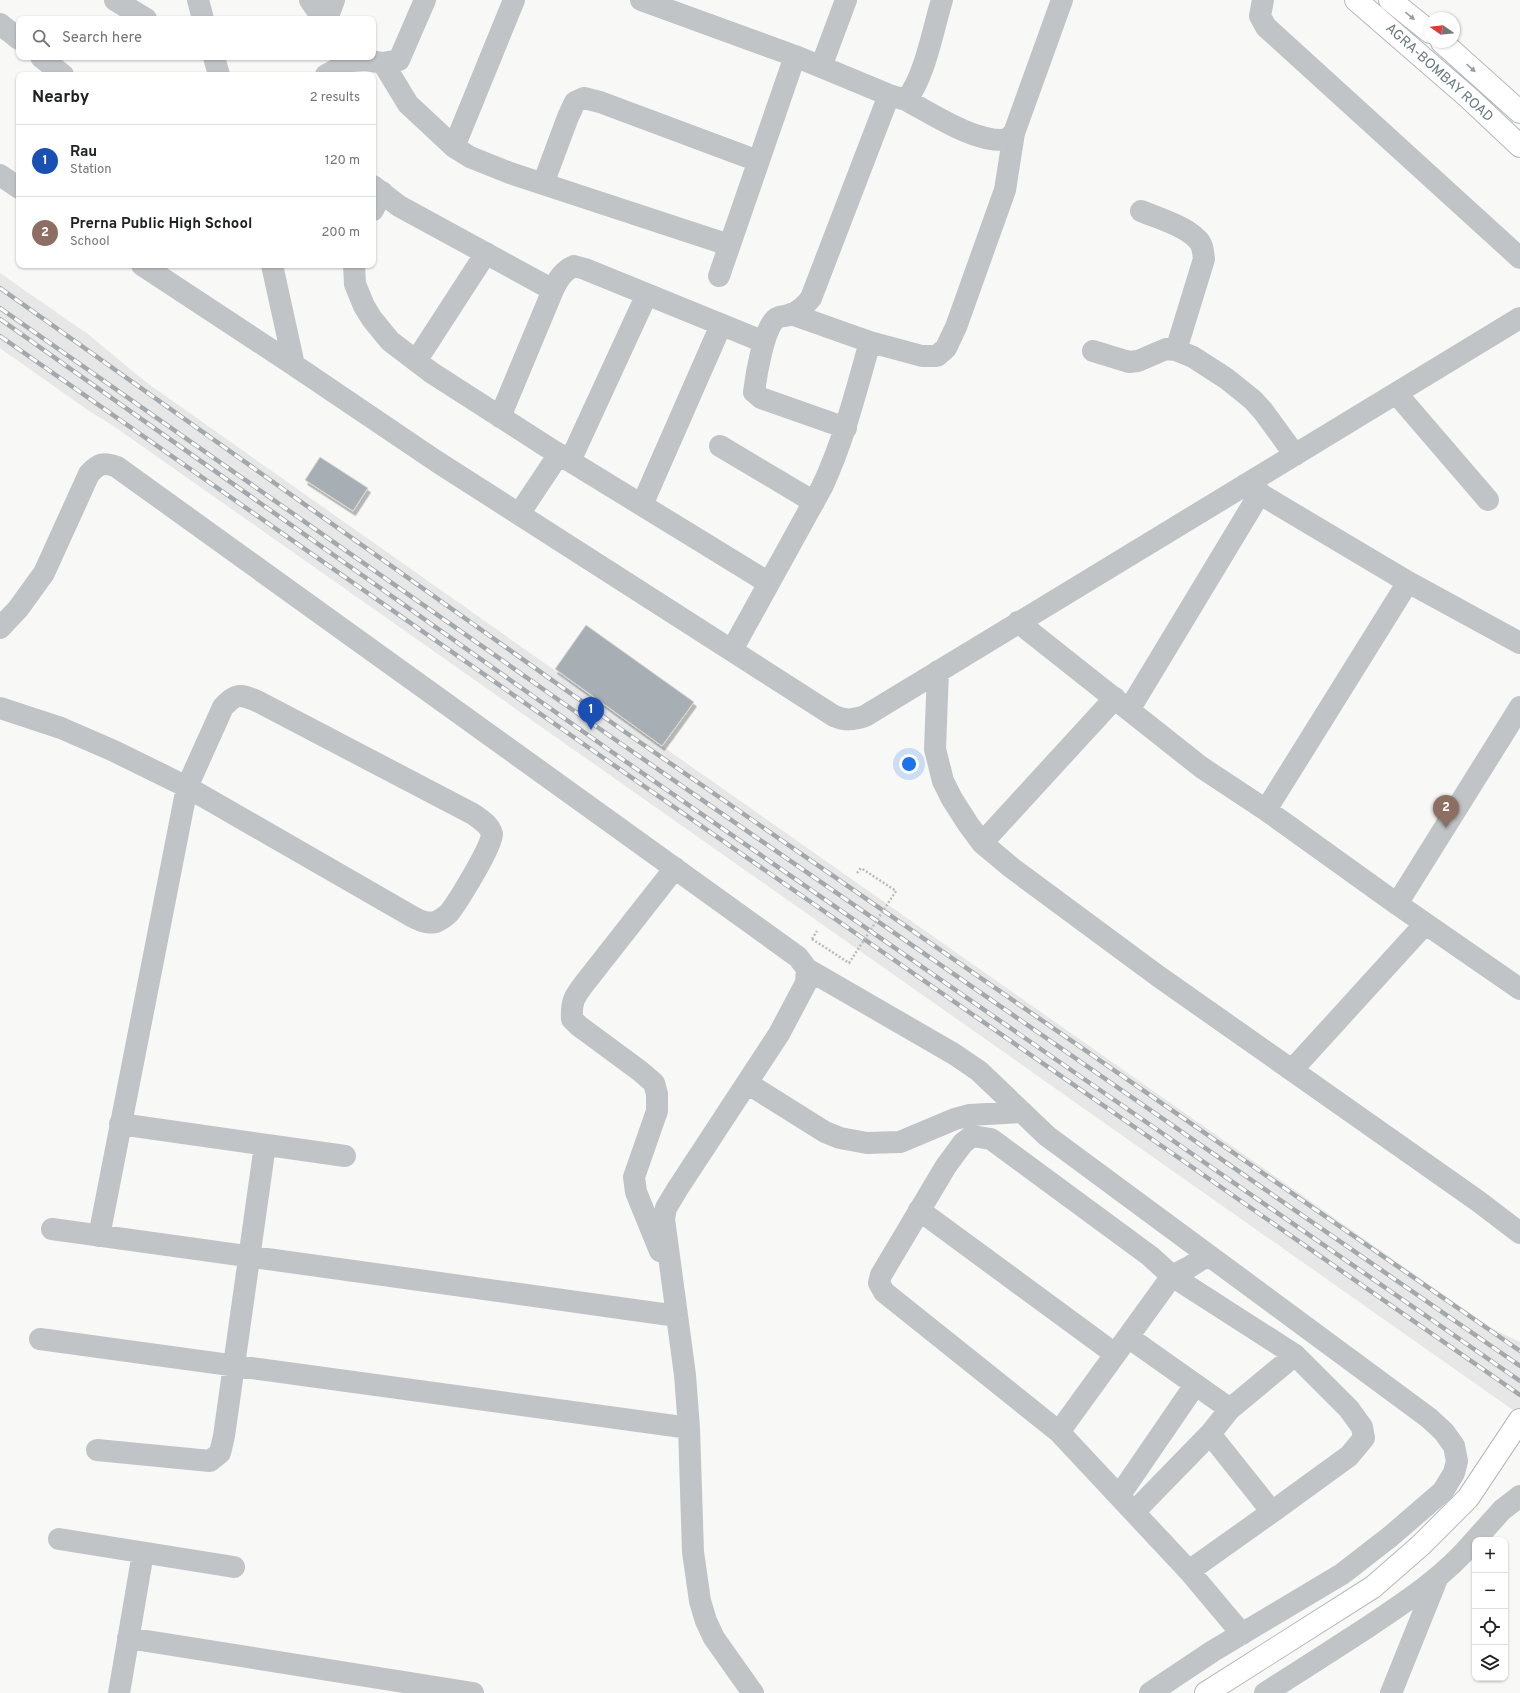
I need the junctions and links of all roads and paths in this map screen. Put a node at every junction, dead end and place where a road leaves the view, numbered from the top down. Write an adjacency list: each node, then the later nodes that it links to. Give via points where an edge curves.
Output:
1 (116, 0): 14 (street)
2 (198, 0): 15 (street)
3 (310, 0): 16 (street)
4 (334, 0): 17 (street)
5 (425, 0): 26 (street, via 399,60)
6 (514, 0): 34 (street)
7 (641, 0): 22 (street)
8 (846, 0): 27 (street)
9 (942, 0): 30 (street, via 913,92)
10 (1062, 0): 32 (street)
11 (1263, 0): 43 (street, via 1260,16 1266,27)
12 (1356, 0): 33 (main road, AGRA-BOMBAY ROAD)
13 (1390, 0): 19 (main road, AGRA-BOMBAY ROAD, one-way to 19)
14 (141, 16)
15 (202, 16)
16 (321, 16)
17 (328, 16)
18 (0, 24): 20 (street)
19 (1424, 27)
20 (16, 37)
21 (1449, 48): 31 (main road, AGRA-BOMBAY ROAD, one-way to 31)
22 (795, 56): 27 (street); 35 (street)
23 (45, 60): 28 (street)
24 (348, 60): 29 (street)
25 (365, 60): 26 (street)
26 (383, 63): 34 (street, via 408,104)
27 (821, 67): 30 (street)
28 (59, 72)
29 (330, 72)
30 (897, 98): 32 (street, via 962,130 994,141 1006,140); 50 (street, via 811,298 803,308)
31 (1520, 112)
32 (1014, 133): 54 (street, via 1004,190 956,327 946,348 937,356 922,356)
33 (1520, 146)
34 (454, 147): 37 (street, via 470,157)
35 (758, 161): 37 (street, via 584,98 575,102 572,107); 41 (street)
36 (0, 175): 38 (street)
37 (543, 184): 41 (street)
38 (16, 186)
39 (376, 196): 42 (street)
40 (1141, 211): 55 (street, via 1184,230 1198,239 1203,248 1204,259)
41 (729, 245): 47 (street)
42 (486, 253): 48 (street); 57 (street)
43 (1520, 258)
44 (147, 268): 58 (street)
45 (273, 268): 58 (street)
46 (354, 268): 57 (street, via 355,284 364,306 390,341)
47 (719, 276)
48 (553, 290): 49 (street, via 559,277 574,266 585,268); 60 (street)
49 (647, 294): 52 (street); 64 (street)
50 (791, 314): 53 (street, via 777,318 770,324); 54 (street)
51 (1520, 318): 59 (street)
52 (721, 325): 53 (street); 68 (street)
53 (764, 342): 61 (street, via 754,392 761,398)
54 (870, 342): 61 (street)
55 (1176, 350): 56 (street, via 1166,349 1138,361 1129,362); 63 (street, via 1193,357 1227,379 1253,400)
56 (1093, 351)
57 (416, 361): 60 (street)
58 (294, 364): 69 (street)
59 (1396, 393): 63 (street); 66 (street)
60 (500, 417): 64 (street)
61 (846, 428): 67 (street, via 832,466)
62 (720, 446): 67 (street)
63 (1295, 455): 65 (street)
64 (564, 458): 68 (street); 69 (street)
65 (1252, 489): 70 (street); 72 (street); 77 (street)
66 (1488, 500)
67 (814, 502): 71 (street)
68 (642, 505): 71 (street)
69 (519, 514): 75 (street)
70 (1408, 582): 74 (street); 81 (street)
71 (769, 583): 75 (street)
72 (1018, 622): 76 (street); 77 (street)
73 (0, 628): 83 (street, via 18,610 44,573 89,474 96,466 108,464 117,467)
74 (1520, 642)
75 (732, 650): 76 (street, via 843,720 865,716)
76 (938, 671): 82 (street, via 935,749 943,781)
77 (1122, 704): 81 (street, via 1202,767); 82 (street)
78 (1520, 707): 85 (street)
79 (0, 708): 80 (street, via 61,728)
80 (187, 787): 80 (street, via 413,918 426,923 437,921 448,913 489,847 492,834 486,823 473,814 257,701 242,696 232,697 223,707); 93 (street)
81 (1266, 810): 85 (street)
82 (982, 843): 90 (street, via 1158,976)
83 (675, 868): 88 (street, via 798,957); 103 (street, via 575,996 571,1007 572,1019 579,1026 654,1084 657,1111 634,1177 636,1192)
84 (857, 873): 87 (path, bridge, via 861,868 896,891 849,963 812,939)
85 (1397, 904): 86 (street)
86 (1425, 924): 89 (street); 90 (street)
87 (817, 931)
88 (808, 969): 91 (street, via 801,995); 92 (street, via 960,1058 979,1071)
89 (1520, 989)
90 (1292, 1070): 98 (street, via 1478,1201)
91 (747, 1083): 92 (street, via 825,1132 840,1138 867,1143 900,1142 954,1119 970,1115); 103 (street, via 666,1208 664,1219)
92 (1020, 1112): 100 (street, via 1047,1136)
93 (120, 1124): 94 (street); 99 (street)
94 (265, 1145): 95 (street); 101 (street)
95 (345, 1156)
96 (919, 1210): 102 (street, via 963,1143 972,1136 991,1139 1150,1256); 107 (street); 114 (street, via 881,1275 879,1283 884,1292)
97 (52, 1229): 99 (street)
98 (1520, 1234)
99 (99, 1236): 101 (street)
100 (1208, 1255): 102 (street); 128 (street, via 1429,1418 1454,1446 1457,1461 1454,1474 1442,1490 1391,1536 1342,1574)
101 (250, 1257): 104 (street); 109 (street)
102 (1172, 1276): 105 (street); 108 (street)
103 (671, 1279): 104 (street)
104 (677, 1316): 113 (street)
105 (1128, 1337): 107 (street); 110 (street)
106 (40, 1339): 109 (street)
107 (1115, 1354): 114 (street)
108 (1295, 1355): 111 (street); 120 (street, via 1349,1409 1362,1427 1364,1438 1349,1456)
109 (234, 1366): 113 (street); 116 (street, via 223,1442 220,1453 210,1461)
110 (1195, 1385): 111 (street); 117 (street)
111 (1230, 1409): 115 (street)
112 (1520, 1420): 134 (main road, via 1468,1498 1379,1582)
113 (689, 1428): 132 (street, via 693,1552 700,1601 714,1638)
114 (1059, 1432): 117 (street)
115 (1210, 1434): 119 (street); 120 (street)
116 (96, 1450)
117 (1119, 1496): 119 (street)
118 (1520, 1496): 121 (street, via 1502,1510)
119 (1134, 1512): 126 (street)
120 (1272, 1512): 126 (street)
121 (1478, 1537)
122 (59, 1539): 124 (street)
123 (1472, 1543): 127 (street)
124 (143, 1553): 125 (street); 129 (street)
125 (234, 1567)
126 (1189, 1571): 128 (street)
127 (1438, 1576): 135 (street, via 1415,1596); 136 (street)
128 (1242, 1634): 133 (street)
129 (128, 1638): 130 (street); 131 (street)
130 (119, 1693)
131 (473, 1693)
132 (753, 1693)
133 (1150, 1693)
134 (1206, 1693)
135 (1265, 1693)
136 (1392, 1693)

